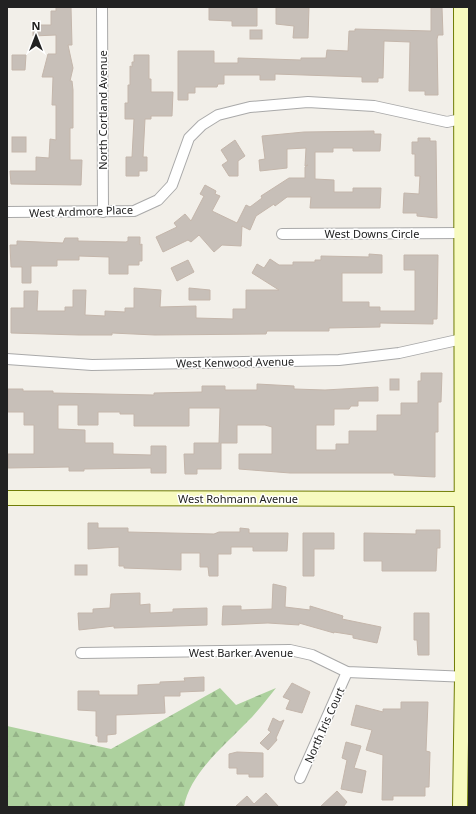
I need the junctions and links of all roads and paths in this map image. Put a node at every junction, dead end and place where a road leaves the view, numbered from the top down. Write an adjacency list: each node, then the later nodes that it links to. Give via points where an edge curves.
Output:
1 (102, 7): 5 (street, North Cortland Avenue)
2 (461, 7): 3 (street)
3 (461, 119): 5 (street, West Ardmore Place, via 447,122 374,106 308,102 250,107 224,113 202,125 189,138 172,185 158,200 134,211); 6 (street)
4 (7, 212): 5 (street, West Ardmore Place)
5 (103, 212)
6 (462, 233): 7 (street, West Downs Circle); 8 (street)
7 (282, 234)
8 (462, 339): 9 (street, West Kenwood Avenue, via 399,353 339,360 92,364); 11 (street)
9 (7, 359)
10 (7, 498): 11 (street, West Rohmann Avenue)
11 (465, 499): 14 (street)
12 (81, 654): 13 (street, West Barker Avenue, via 290,650 312,655)
13 (347, 672): 14 (street, West Barker Avenue); 15 (street, North Iris Court)
14 (466, 677): 16 (street)
15 (300, 778)
16 (460, 807)

